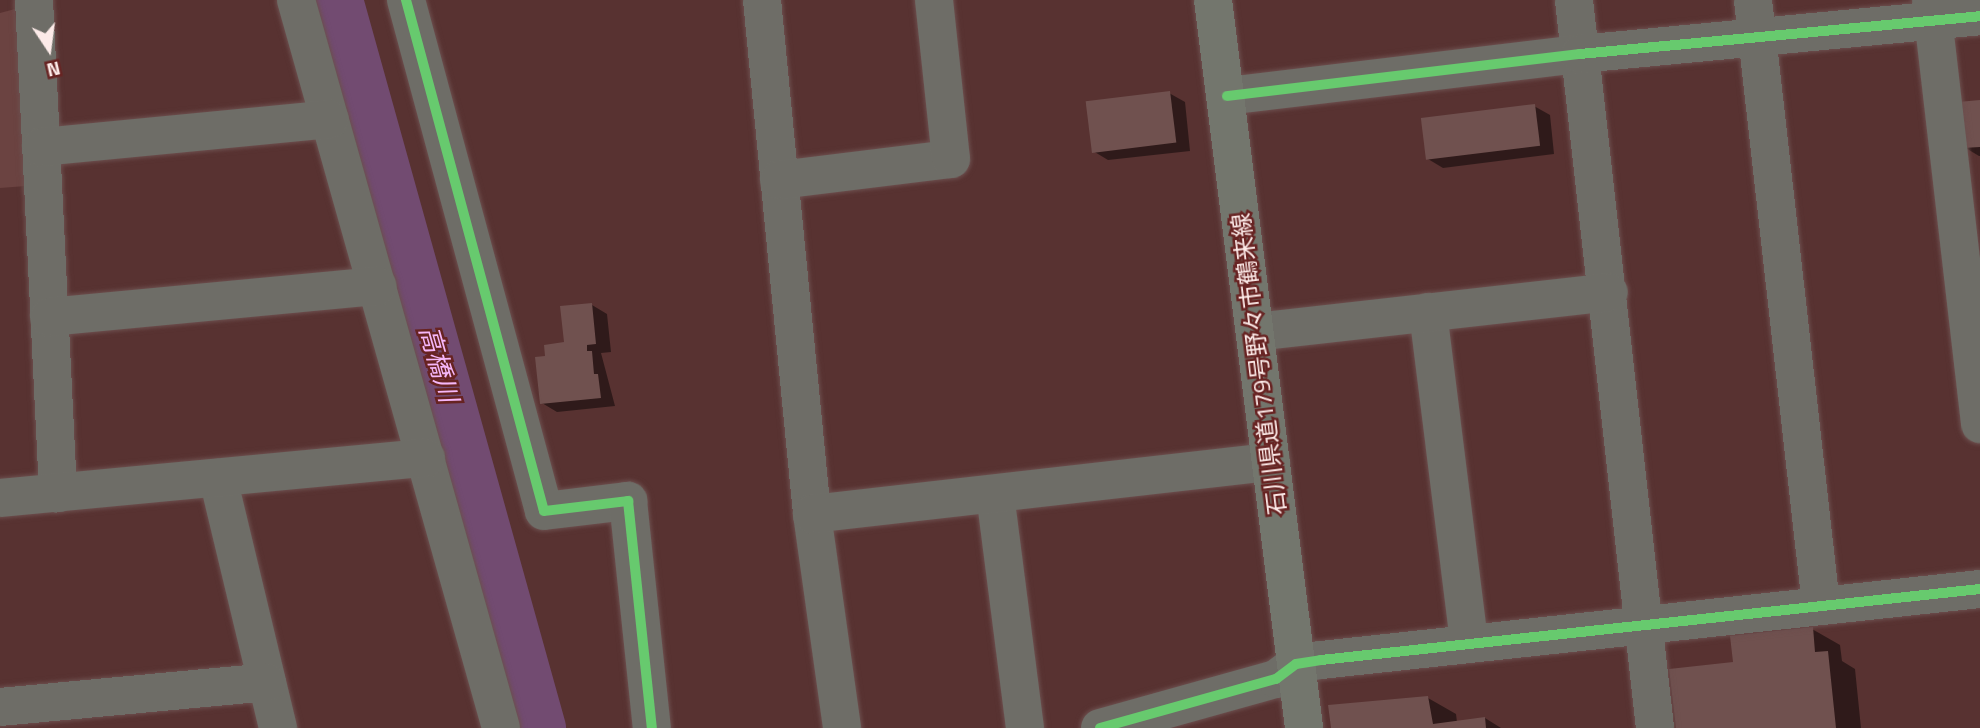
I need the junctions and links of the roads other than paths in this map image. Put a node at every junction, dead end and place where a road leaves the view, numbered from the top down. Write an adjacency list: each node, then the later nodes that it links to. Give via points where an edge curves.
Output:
1 (34, 0): 15 (street)
2 (296, 0): 14 (street)
3 (407, 0): 40 (street, via 544,511 628,501)
4 (762, 0): 16 (street)
5 (934, 0): 16 (street, via 951,159)
6 (1213, 0): 13 (main road, 石川県道179号野々市鶴来線)
7 (1574, 0): 12 (street)
8 (1753, 0): 11 (street)
9 (1933, 11): 10 (street); 11 (street); 22 (street)
10 (1980, 16)
11 (1757, 38): 12 (street); 31 (street)
12 (1580, 54): 13 (street); 18 (street)
13 (1227, 96): 21 (main road, 石川県道179号野々市鶴来線)
14 (330, 119): 15 (street); 17 (street)
15 (41, 147): 20 (street)
16 (779, 180): 29 (street)
17 (378, 286): 20 (street); 23 (street)
18 (1609, 292): 19 (street); 32 (street)
19 (1428, 313): 21 (street); 33 (street)
20 (49, 317): 26 (street)
21 (1255, 332): 24 (main road, 石川県道179号野々市鶴来線)
22 (1980, 424)
23 (426, 458): 25 (street); 39 (street)
24 (1271, 462): 27 (street); 34 (main road, 石川県道179号野々市鶴来線)
25 (218, 478): 26 (street); 35 (street)
26 (58, 493): 28 (street)
27 (995, 494): 29 (street); 42 (street)
28 (0, 498)
29 (812, 513): 41 (street)
30 (1980, 589): 31 (street)
31 (1821, 605): 32 (street)
32 (1642, 623): 33 (street); 45 (street)
33 (1469, 643): 34 (street)
34 (1296, 664): 43 (street, via 1276,679); 44 (main road, 石川県道179号野々市鶴来線)
35 (267, 682): 37 (street); 38 (street)
36 (0, 707): 37 (street)
37 (80, 714)
38 (278, 728)
39 (501, 728)
40 (652, 728)
41 (842, 728)
42 (1025, 728)
43 (1102, 728)
44 (1304, 728)
45 (1655, 728)

